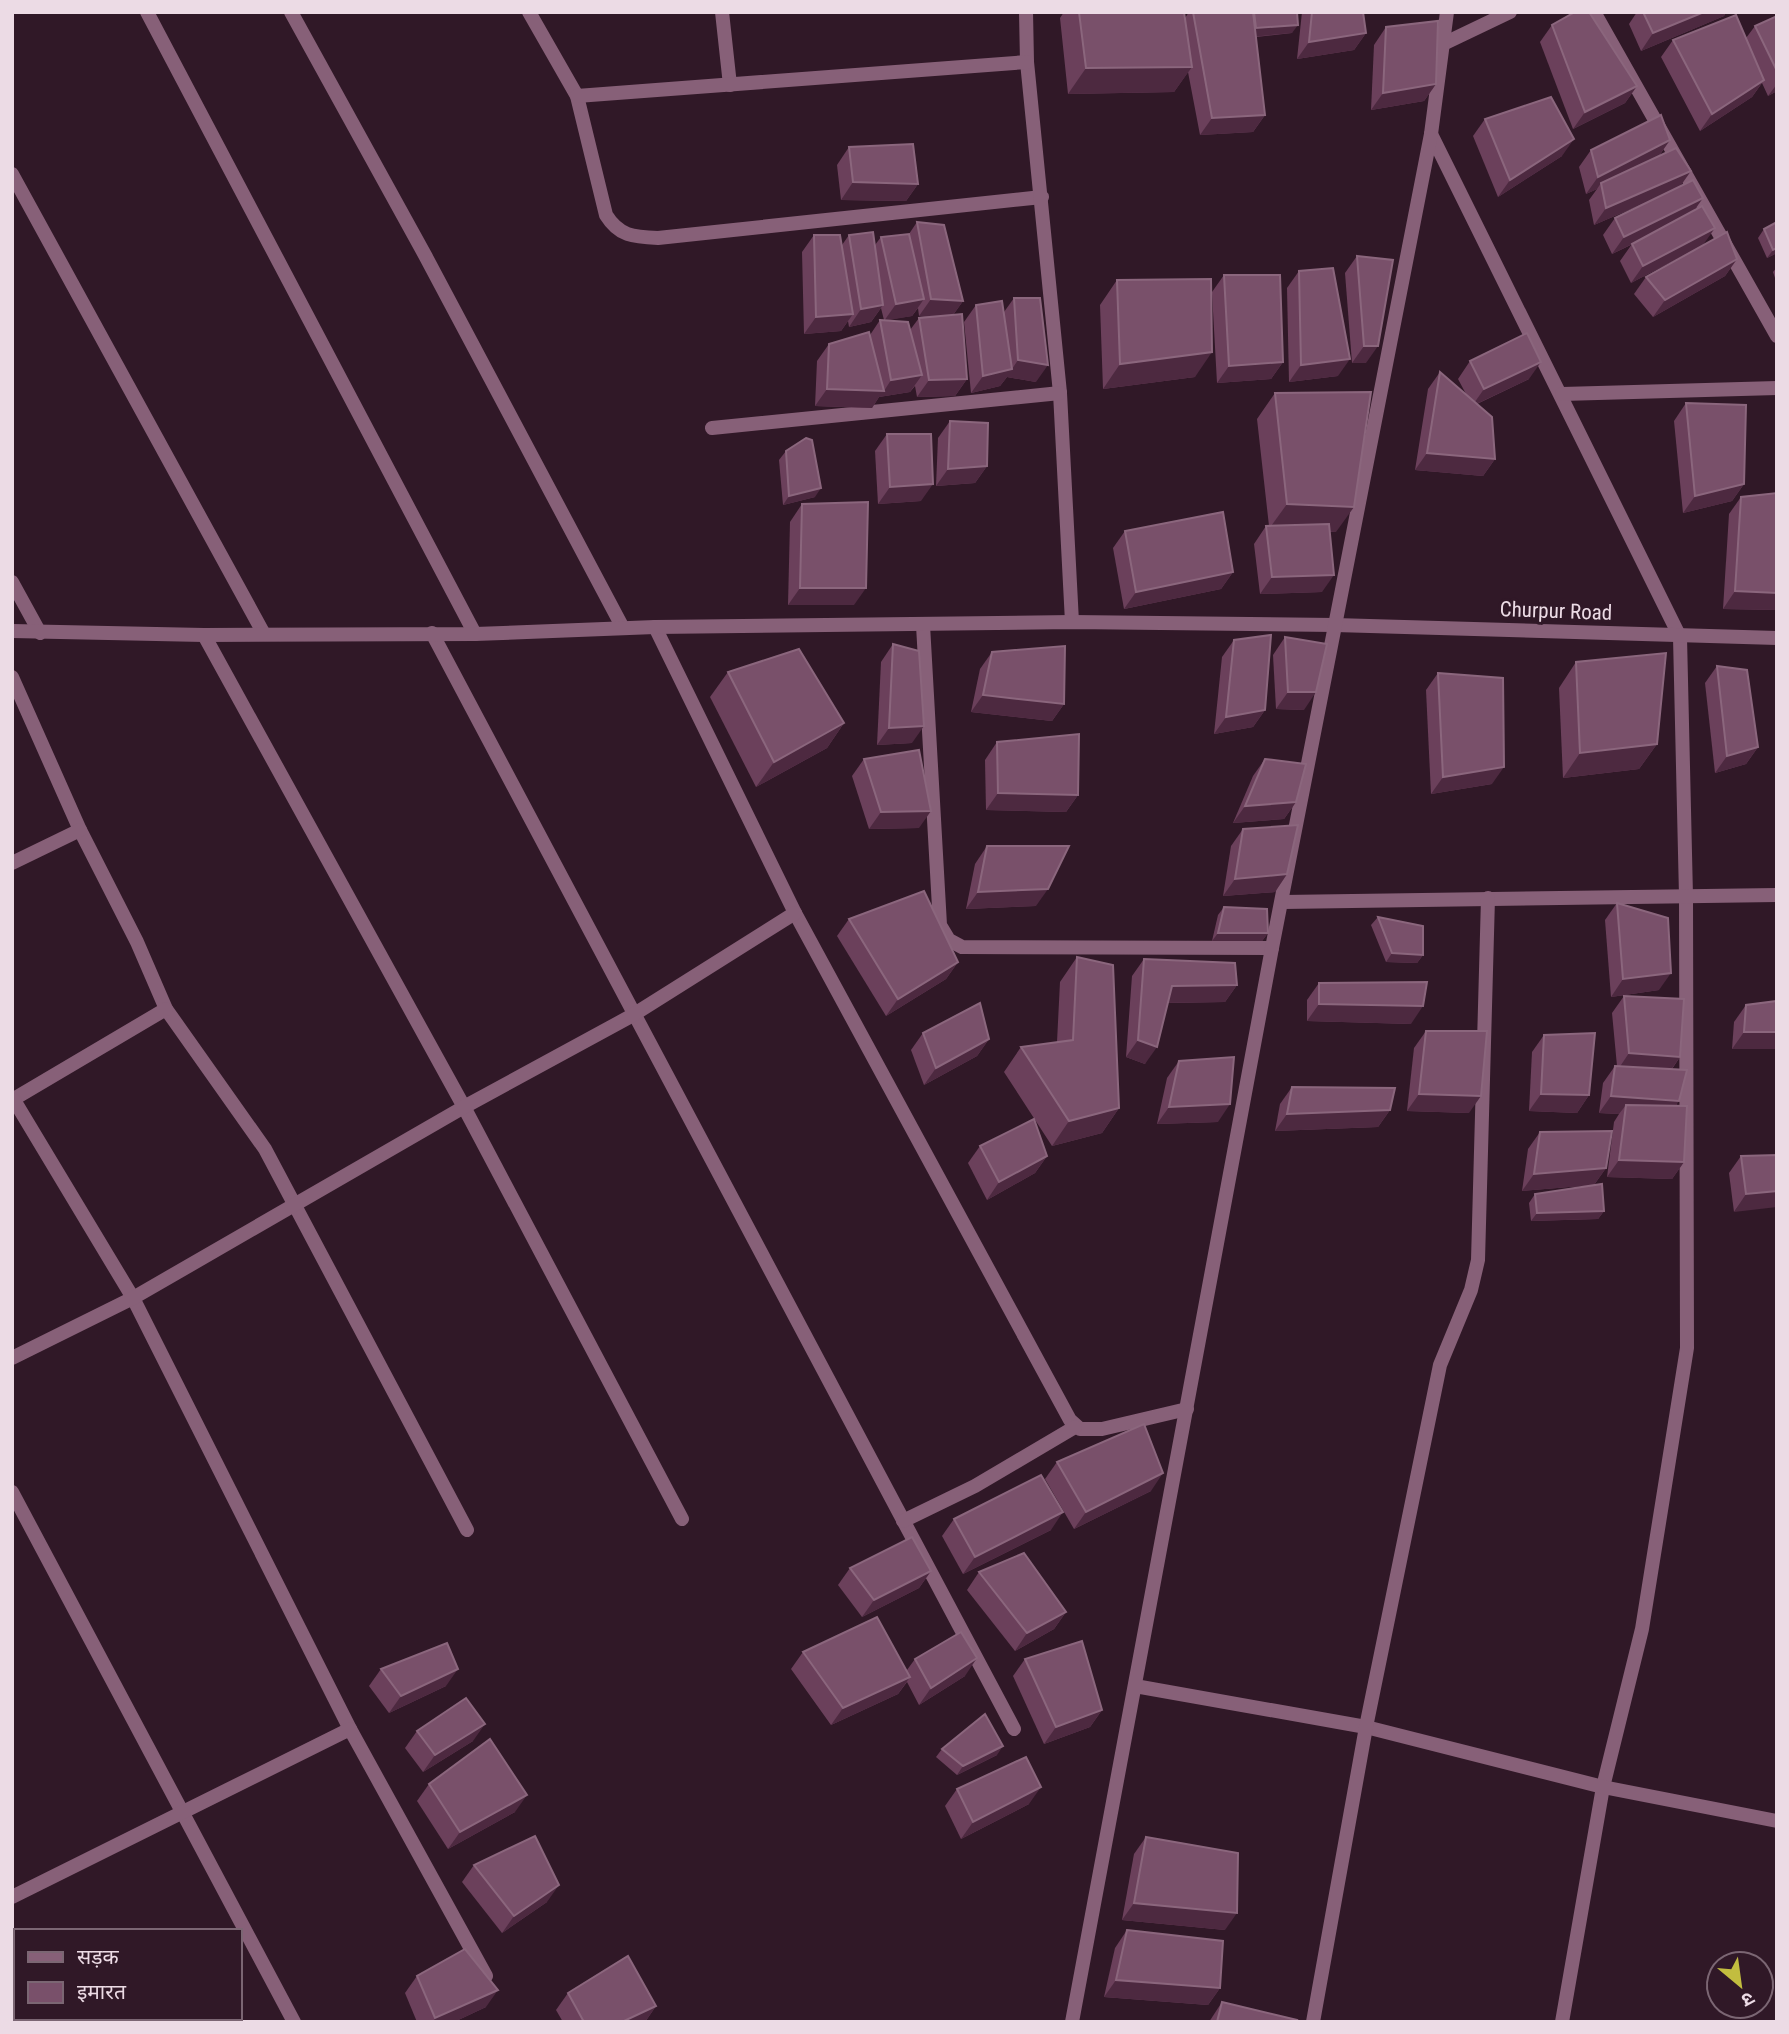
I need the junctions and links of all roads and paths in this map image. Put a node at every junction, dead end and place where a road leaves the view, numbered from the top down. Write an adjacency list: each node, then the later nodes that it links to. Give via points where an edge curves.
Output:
1 (147, 12): 31 (street)
2 (291, 12): 26 (street)
3 (529, 12): 12 (street)
4 (722, 12): 11 (street)
5 (1026, 12): 10 (street)
6 (1447, 12): 9 (street)
7 (1510, 12): 9 (street)
8 (1594, 12): 16 (street)
9 (1441, 45): 13 (street)
10 (1027, 62): 11 (street); 15 (street)
11 (730, 85): 12 (street)
12 (577, 96): 15 (street, via 606,215 623,235 658,238)
13 (1430, 134): 19 (street); 24 (street)
14 (12, 174): 30 (street)
15 (1042, 197): 18 (street)
16 (1777, 336)
17 (1777, 388): 19 (street)
18 (1060, 393): 20 (street); 22 (street)
19 (1562, 394): 33 (street)
20 (712, 428)
21 (12, 582): 28 (street)
22 (1072, 622): 23 (street, Churpur Road); 24 (street, Churpur Road)
23 (923, 625): 25 (street, Churpur Road); 43 (street, via 940,925 949,940 962,947)
24 (1335, 625): 33 (street, Churpur Road); 41 (street)
25 (655, 627): 26 (street, Churpur Road); 42 (street)
26 (622, 628): 31 (street, Churpur Road)
27 (12, 631): 28 (street, Churpur Road)
28 (40, 633): 32 (street, Churpur Road)
29 (432, 633): 30 (street, Churpur Road); 31 (street, Churpur Road); 45 (street)
30 (264, 634): 32 (street, Churpur Road)
31 (475, 634)
32 (204, 635): 47 (street)
33 (1680, 637): 34 (street, Churpur Road); 39 (street)
34 (1777, 638)
35 (12, 677): 36 (street)
36 (80, 830): 37 (street); 44 (street)
37 (12, 863)
38 (1777, 895): 39 (street)
39 (1686, 896): 40 (street); 61 (street, via 1687,1348 1642,1629)
40 (1488, 898): 41 (street); 58 (street, via 1478,1260 1471,1290 1440,1365)
41 (1283, 902): 43 (street)
42 (795, 913): 45 (street); 52 (street)
43 (1272, 948): 51 (street)
44 (166, 1009): 46 (street); 48 (street, via 239,1110)
45 (633, 1015): 47 (street); 55 (street)
46 (13, 1100): 49 (street)
47 (464, 1107): 48 (street); 54 (street)
48 (296, 1206): 49 (street); 56 (street)
49 (133, 1298): 50 (street); 60 (street)
50 (12, 1358)
51 (1187, 1409): 52 (street, via 1102,1429); 57 (street)
52 (1075, 1427): 55 (street, via 975,1486)
53 (12, 1492): 62 (street)
54 (682, 1519)
55 (903, 1521): 59 (street)
56 (467, 1530)
57 (1135, 1686): 58 (street); 67 (street)
58 (1366, 1727): 61 (street); 68 (street)
59 (1014, 1728)
60 (350, 1729): 62 (street); 65 (street)
61 (1603, 1787): 63 (street); 69 (street)
62 (180, 1813): 64 (street); 66 (street)
63 (1777, 1821)
64 (12, 1897)
65 (486, 1976)
66 (294, 2022)
67 (1072, 2022)
68 (1313, 2022)
69 (1562, 2022)

